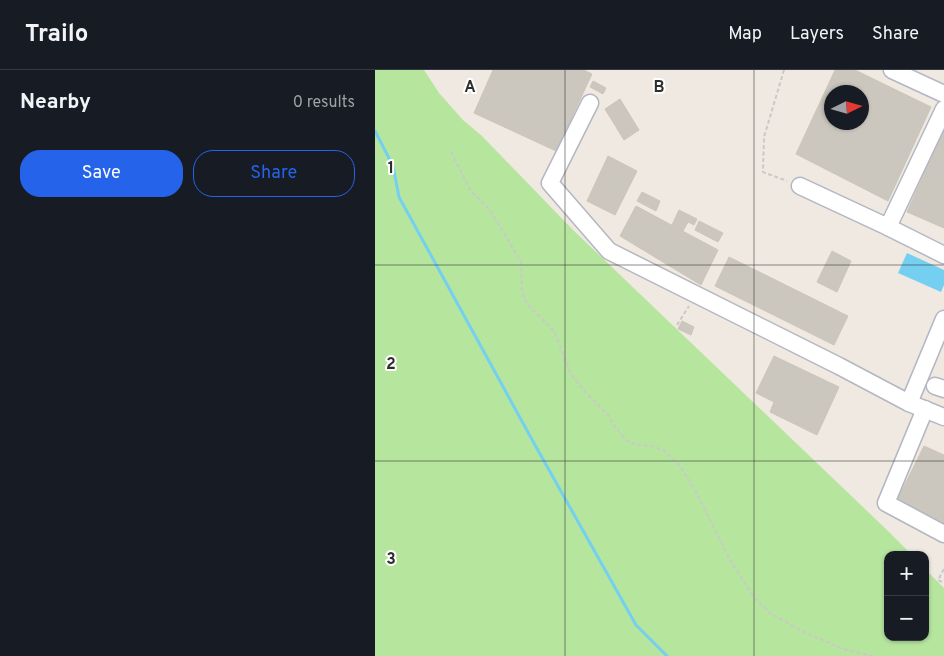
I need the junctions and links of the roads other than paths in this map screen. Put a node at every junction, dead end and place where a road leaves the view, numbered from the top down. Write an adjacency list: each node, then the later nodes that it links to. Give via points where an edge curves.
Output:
1 (892, 70): 2 (lane)
2 (944, 94)
3 (590, 103): 9 (lane, via 550,183 609,251)
4 (944, 109): 6 (lane)
5 (800, 186): 6 (lane)
6 (889, 227): 7 (lane)
7 (944, 255)
8 (944, 319): 9 (lane)
9 (909, 403): 10 (lane)
10 (925, 409): 11 (lane); 12 (lane, via 886,503)
11 (944, 417)
12 (944, 534)

